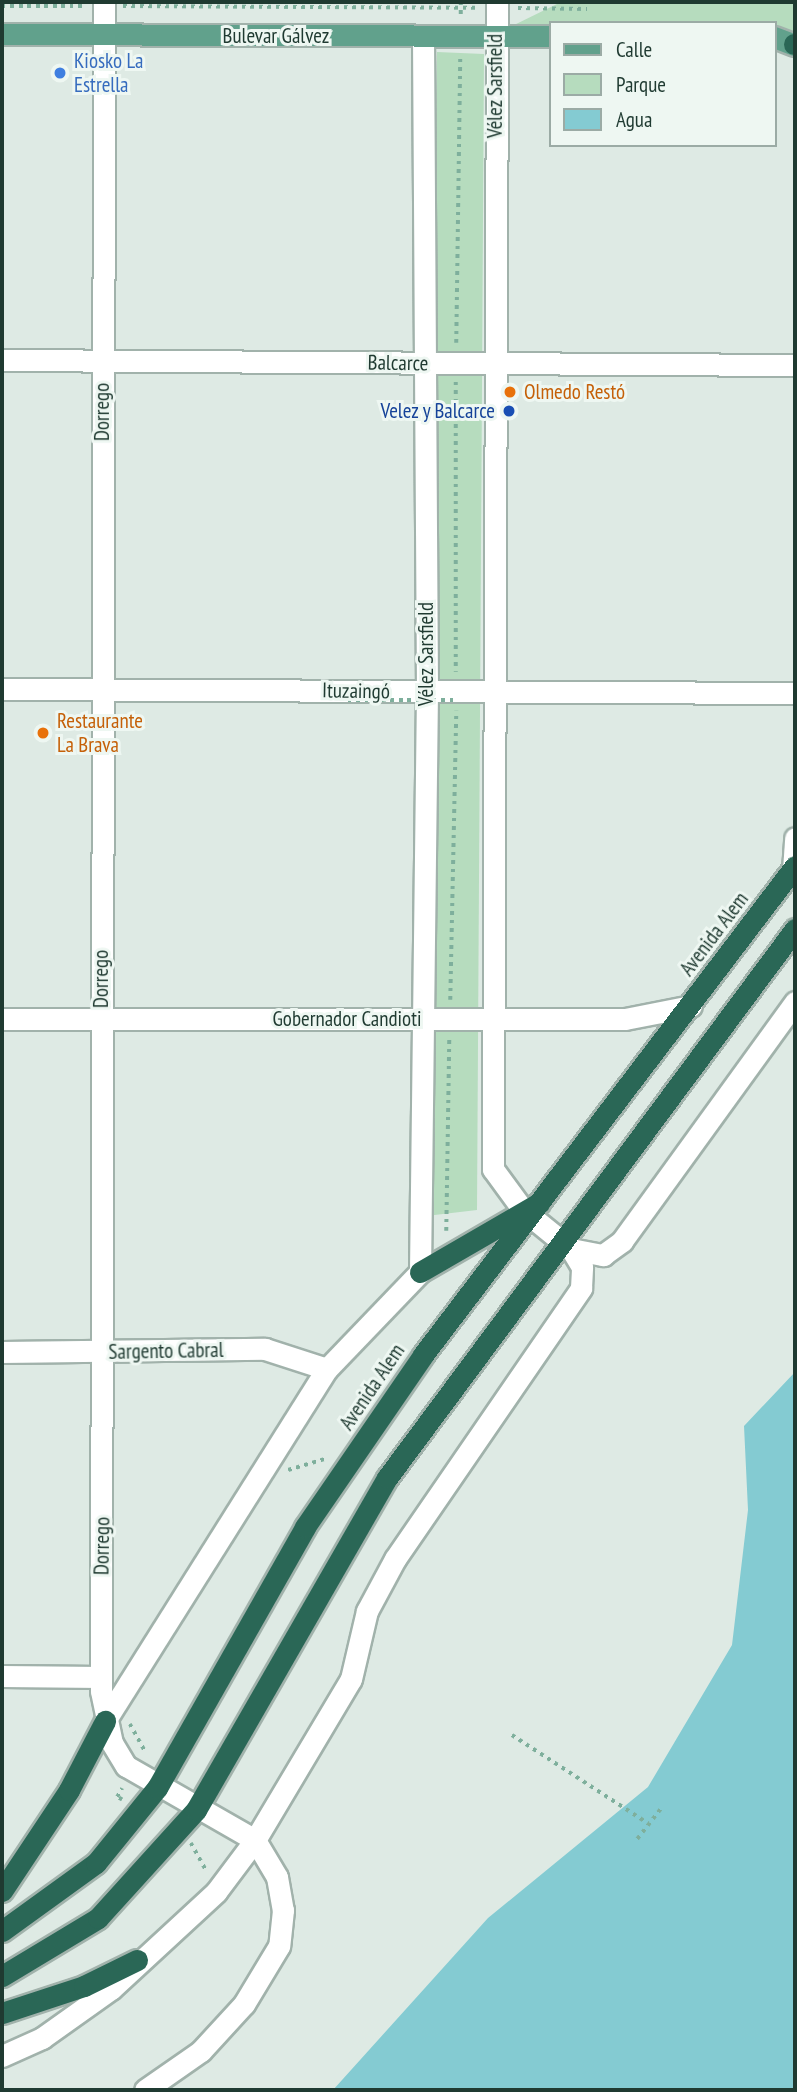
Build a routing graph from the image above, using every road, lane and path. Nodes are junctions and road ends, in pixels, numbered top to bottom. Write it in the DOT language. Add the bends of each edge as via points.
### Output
graph roads {
  1 [pos="104,4"];
  2 [pos="496,5"];
  3 [pos="2,6"];
  4 [pos="587,9"];
  5 [pos="2,34"];
  6 [pos="104,36"];
  7 [pos="423,36"];
  8 [pos="494,36"];
  9 [pos="548,36"];
  10 [pos="102,359"];
  11 [pos="2,360"];
  12 [pos="494,362"];
  13 [pos="426,364"];
  14 [pos="795,365"];
  15 [pos="100,687"];
  16 [pos="2,689"];
  17 [pos="427,691"];
  18 [pos="493,692"];
  19 [pos="795,693"];
  20 [pos="457,696"];
  21 [pos="348,700"];
  22 [pos="795,838"];
  23 [pos="794,868"];
  24 [pos="795,929"];
  25 [pos="795,1002"];
  26 [pos="691,1006"];
  27 [pos="2,1019"];
  28 [pos="101,1019"];
  29 [pos="421,1019"];
  30 [pos="450,1021"];
  31 [pos="492,1021"];
  32 [pos="527,1214"];
  33 [pos="567,1245"];
  34 [pos="445,1259"];
  35 [pos="420,1272"];
  36 [pos="2,1352"];
  37 [pos="105,1353"];
  38 [pos="327,1369"];
  39 [pos="2,1676"];
  40 [pos="101,1677"];
  41 [pos="104,1721"];
  42 [pos="512,1735"];
  43 [pos="158,1788"];
  44 [pos="661,1808"];
  45 [pos="196,1810"];
  46 [pos="649,1824"];
  47 [pos="637,1839"];
  48 [pos="256,1840"];
  49 [pos="2,1891"];
  50 [pos="2,1931"];
  51 [pos="137,1960"];
  52 [pos="2,1976"];
  53 [pos="2,2012"];
  54 [pos="2,2056"];
  55 [pos="145,2090"];
  1 -- 2 [label="path"];
  1 -- 3 [label="path"];
  1 -- 6 [label="street, Dorrego"];
  2 -- 4 [label="path"];
  2 -- 8 [label="street, Vélez Sarsfield"];
  5 -- 6 [label="main road, Bulevar Gálvez"];
  6 -- 7 [label="main road, Bulevar Gálvez"];
  6 -- 10 [label="street, Dorrego"];
  7 -- 8 [label="main road, Bulevar Gálvez"];
  7 -- 13 [label="street, Vélez Sarsfield"];
  8 -- 9 [label="main road, Bulevar Gálvez"];
  8 -- 12 [label="street, Vélez Sarsfield"];
  10 -- 11 [label="street, Balcarce"];
  10 -- 13 [label="street, Balcarce"];
  10 -- 15 [label="street, Dorrego"];
  12 -- 13 [label="street, Balcarce"];
  12 -- 14 [label="street, Balcarce"];
  12 -- 18 [label="street, Vélez Sarsfield"];
  13 -- 17 [label="street, Vélez Sarsfield"];
  15 -- 16 [label="street, Ituzaingó"];
  15 -- 17 [label="street, Ituzaingó"];
  15 -- 28 [label="street, Dorrego"];
  17 -- 20 [label="street, Ituzaingó"];
  17 -- 29 [label="street, Vélez Sarsfield"];
  18 -- 19 [label="street, Ituzaingó"];
  18 -- 20 [label="street, Ituzaingó"];
  18 -- 31 [label="street, Vélez Sarsfield"];
  20 -- 21 [label="path, bridge"];
  20 -- 30 [label="path"];
  22 -- 23 [label="street"];
  23 -- 26 [label="highway, Avenida Alem"];
  24 -- 33 [label="highway"];
  25 -- 33 [label="street" via="622,1241 603,1255"];
  26 -- 31 [label="street, Gobernador Candioti" via="625,1019"];
  26 -- 32 [label="highway, Avenida Alem" via="547,1199"];
  27 -- 28 [label="street, Gobernador Candioti"];
  28 -- 29 [label="street, Gobernador Candioti"];
  28 -- 37 [label="street, Dorrego"];
  29 -- 30 [label="street, Gobernador Candioti"];
  29 -- 35 [label="street, Vélez Sarsfield"];
  30 -- 31 [label="street, Gobernador Candioti"];
  30 -- 34 [label="path"];
  31 -- 32 [label="street, Vélez Sarsfield" via="494,1178"];
  32 -- 33 [label="street"];
  32 -- 34 [label="highway"];
  32 -- 43 [label="highway, Avenida Alem" via="423,1355 306,1527"];
  33 -- 45 [label="highway" via="387,1478"];
  33 -- 48 [label="street" via="582,1267 581,1287 395,1559 367,1611 351,1679"];
  34 -- 35 [label="highway"];
  35 -- 38 [label="street, Avenida Alem"];
  36 -- 37 [label="street, Sargento Cabral"];
  37 -- 38 [label="street, Sargento Cabral" via="265,1349"];
  37 -- 40 [label="street, Dorrego"];
  38 -- 41 [label="street, Avenida Alem"];
  39 -- 40 [label="street"];
  40 -- 41 [label="street, Dorrego"];
  41 -- 43 [label="street, Dorrego" via="126,1766"];
  41 -- 49 [label="highway" via="69,1790"];
  42 -- 46 [label="path"];
  43 -- 45 [label="street, Dorrego"];
  43 -- 50 [label="highway, Avenida Alem" via="96,1863"];
  44 -- 46 [label="path"];
  45 -- 48 [label="street, Dorrego"];
  45 -- 52 [label="highway" via="99,1918"];
  46 -- 47 [label="path"];
  48 -- 51 [label="street" via="216,1892"];
  48 -- 55 [label="street" via="277,1877 283,1910 273,1961 223,2029"];
  51 -- 53 [label="highway" via="83,1986"];
  51 -- 54 [label="street" via="77,2014"];
}
